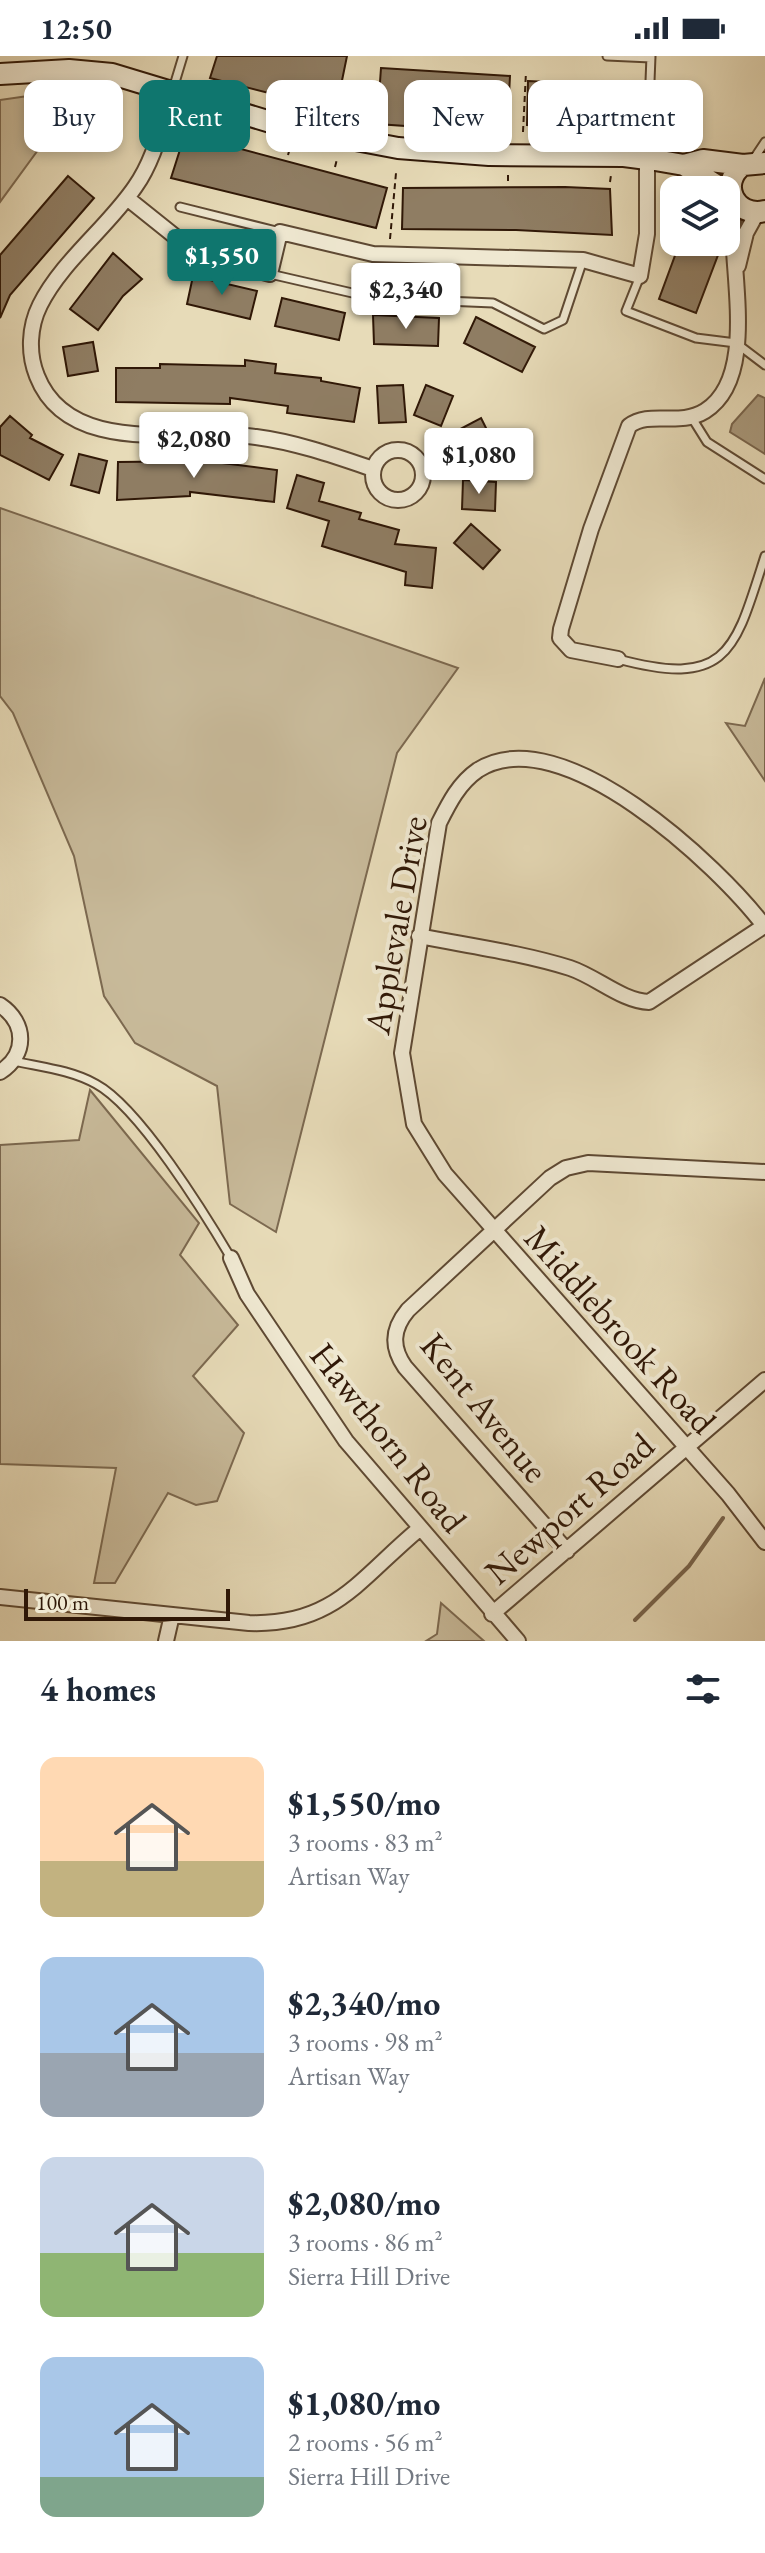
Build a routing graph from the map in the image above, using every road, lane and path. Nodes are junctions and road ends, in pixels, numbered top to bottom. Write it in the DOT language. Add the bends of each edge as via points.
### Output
graph roads {
  1 [pos="183,56"];
  2 [pos="607,56"];
  3 [pos="651,57"];
  4 [pos="526,72"];
  5 [pos="0,74"];
  6 [pos="176,80"];
  7 [pos="139,83"];
  8 [pos="250,115"];
  9 [pos="523,132"];
  10 [pos="765,142"];
  11 [pos="153,152"];
  12 [pos="289,152"];
  13 [pos="288,155"];
  14 [pos="337,159"];
  15 [pos="647,159"];
  16 [pos="753,163"];
  17 [pos="684,165"];
  18 [pos="335,167"];
  19 [pos="611,170"];
  20 [pos="396,173"];
  21 [pos="508,175"];
  22 [pos="701,176"];
  23 [pos="736,176"];
  24 [pos="508,182"];
  25 [pos="610,182"];
  26 [pos="127,198"];
  27 [pos="740,206"];
  28 [pos="180,207"];
  29 [pos="761,212"];
  30 [pos="280,232"];
  31 [pos="389,246"];
  32 [pos="733,256"];
  33 [pos="583,260"];
  34 [pos="270,274"];
  35 [pos="736,274"];
  36 [pos="640,276"];
  37 [pos="736,343"];
  38 [pos="765,365"];
  39 [pos="692,417"];
  40 [pos="373,469"];
  41 [pos="765,479"];
  42 [pos="765,556"];
  43 [pos="618,659"];
  44 [pos="765,926"];
  45 [pos="419,936"];
  46 [pos="0,1005"];
  47 [pos="14,1061"];
  48 [pos="0,1072"];
  49 [pos="765,1172"];
  50 [pos="493,1231"];
  51 [pos="231,1258"];
  52 [pos="765,1380"];
  53 [pos="685,1447"];
  54 [pos="419,1529"];
  55 [pos="765,1542"];
  56 [pos="567,1551"];
  57 [pos="0,1597"];
  58 [pos="492,1614"];
  59 [pos="172,1615"];
  60 [pos="166,1641"];
  61 [pos="518,1641"];
  1 -- 6 [label="lane"];
  2 -- 3 [label="lane"];
  3 -- 15 [label="lane"];
  4 -- 9 [label="path"];
  5 -- 7 [label="street" via="92,71"];
  8 -- 15 [label="street" via="384,146"];
  10 -- 16 [label="lane"];
  11 -- 26 [label="street"];
  12 -- 13 [label="path"];
  14 -- 18 [label="path"];
  15 -- 17 [label="street"];
  15 -- 36 [label="street" via="647,234"];
  16 -- 17 [label="street" via="703,160"];
  16 -- 23 [label="street"];
  17 -- 22 [label="street"];
  19 -- 25 [label="path"];
  20 -- 31 [label="path"];
  21 -- 24 [label="path"];
  26 -- 34 [label="street" via="197,254"];
  26 -- 40 [label="street" via="46,295 34,320 35,373 57,407 78,423 104,431 256,437"];
  27 -- 29 [label="street"];
  28 -- 30 [label="lane"];
  29 -- 35 [label="street" via="746,233"];
  30 -- 33 [label="street" via="388,256"];
  30 -- 34 [label="street"];
  32 -- 35 [label="street"];
  33 -- 34 [label="lane" via="563,320 544,329 493,303 356,296"];
  33 -- 36 [label="street"];
  35 -- 37 [label="street"];
  36 -- 37 [label="lane" via="626,311 696,338"];
  37 -- 38 [label="lane"];
  37 -- 39 [label="street" via="726,388 712,406"];
  39 -- 41 [label="lane" via="707,442"];
  39 -- 43 [label="street" via="644,418 629,426 591,529 560,638 571,650"];
  42 -- 43 [label="lane" via="740,632 723,655 698,667 670,671"];
  44 -- 45 [label="street" via="649,1002 544,960"];
  44 -- 45 [label="street, Applevale Drive" via="685,841 630,802 575,773 511,759 479,769 455,792 435,839"];
  45 -- 50 [label="street, Applevale Drive" via="402,1033 409,1109 430,1153"];
  46 -- 47 [label="street" via="21,1034"];
  47 -- 48 [label="street"];
  47 -- 51 [label="lane" via="78,1075 114,1096 176,1172"];
  49 -- 50 [label="street" via="577,1164 557,1172"];
  50 -- 53 [label="street, Middlebrook Road"];
  50 -- 56 [label="street, Kent Avenue" via="408,1310 397,1326 394,1346 405,1367"];
  51 -- 54 [label="street, Hawthorn Road" via="247,1294 320,1405"];
  52 -- 53 [label="street"];
  53 -- 55 [label="street, Middlebrook Road"];
  53 -- 56 [label="street, Newport Road"];
  54 -- 58 [label="street, Hawthorn Road"];
  54 -- 59 [label="street" via="337,1601 307,1618 258,1623"];
  56 -- 58 [label="street, Newport Road"];
  57 -- 59 [label="street"];
  58 -- 61 [label="street, Hawthorn Road"];
  59 -- 60 [label="street"];
}
